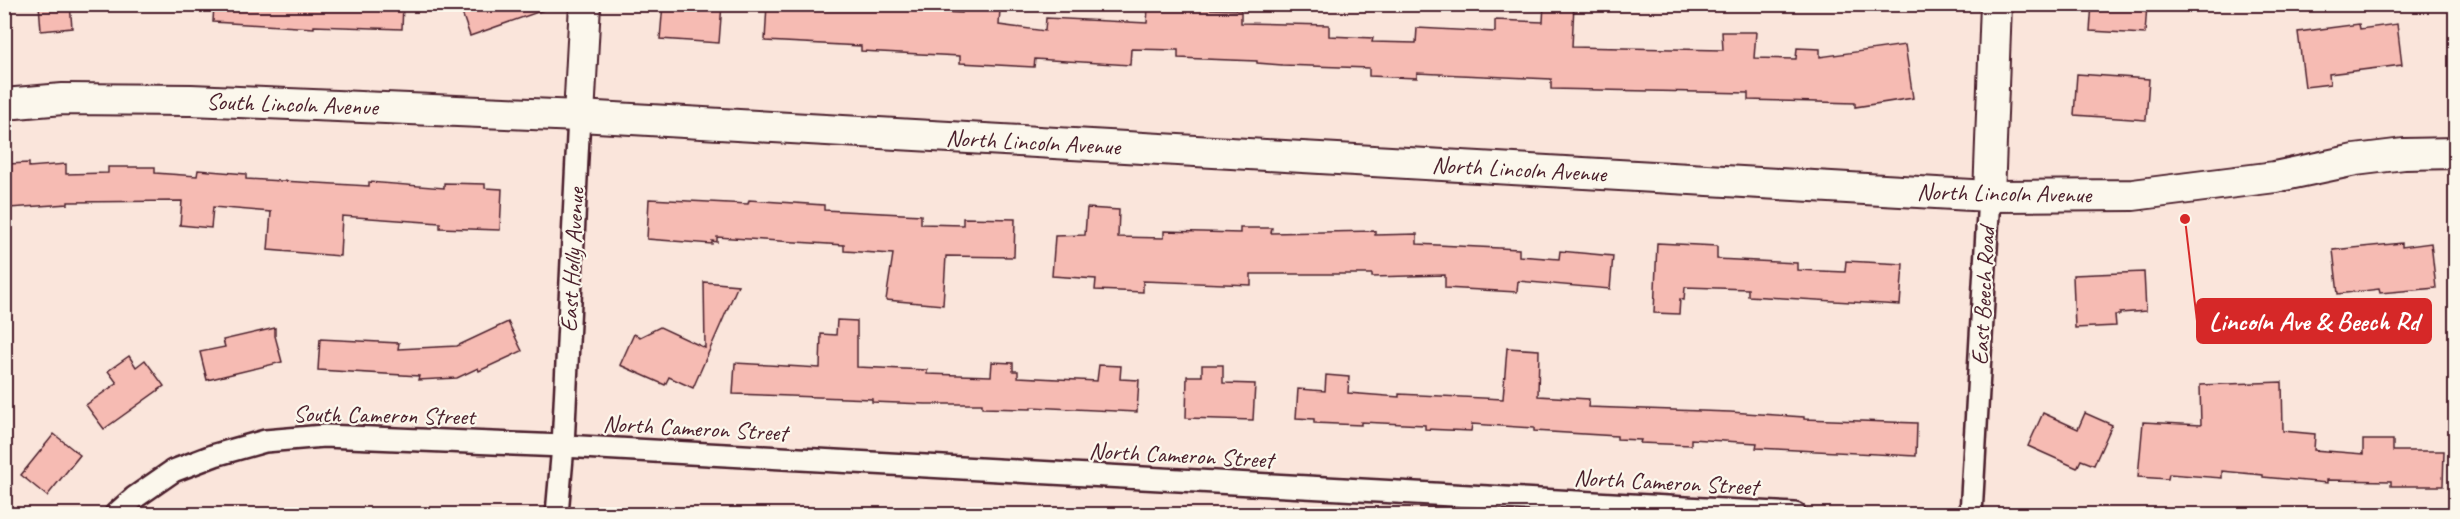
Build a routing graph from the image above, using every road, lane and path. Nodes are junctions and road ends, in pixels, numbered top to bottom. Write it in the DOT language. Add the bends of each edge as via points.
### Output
graph roads {
  1 [pos="585,4"];
  2 [pos="1996,4"];
  3 [pos="4,104"];
  4 [pos="579,116"];
  5 [pos="2456,153"];
  6 [pos="1989,196"];
  7 [pos="563,446"];
  8 [pos="116,514"];
  9 [pos="557,514"];
  10 [pos="1795,514"];
  11 [pos="1971,514"];
  1 -- 4 [label="street, East Holly Avenue"];
  2 -- 6 [label="street, East Beech Road"];
  3 -- 4 [label="street, South Lincoln Avenue" via="63,99 192,100"];
  4 -- 6 [label="street, North Lincoln Avenue"];
  4 -- 7 [label="street, East Holly Avenue"];
  5 -- 6 [label="street, North Lincoln Avenue" via="2365,159 2275,177 2133,195"];
  6 -- 11 [label="street, East Beech Road"];
  7 -- 8 [label="street, South Cameron Street" via="324,436 265,441 173,471"];
  7 -- 9 [label="street, East Holly Avenue"];
  7 -- 10 [label="street, North Cameron Street"];
}
